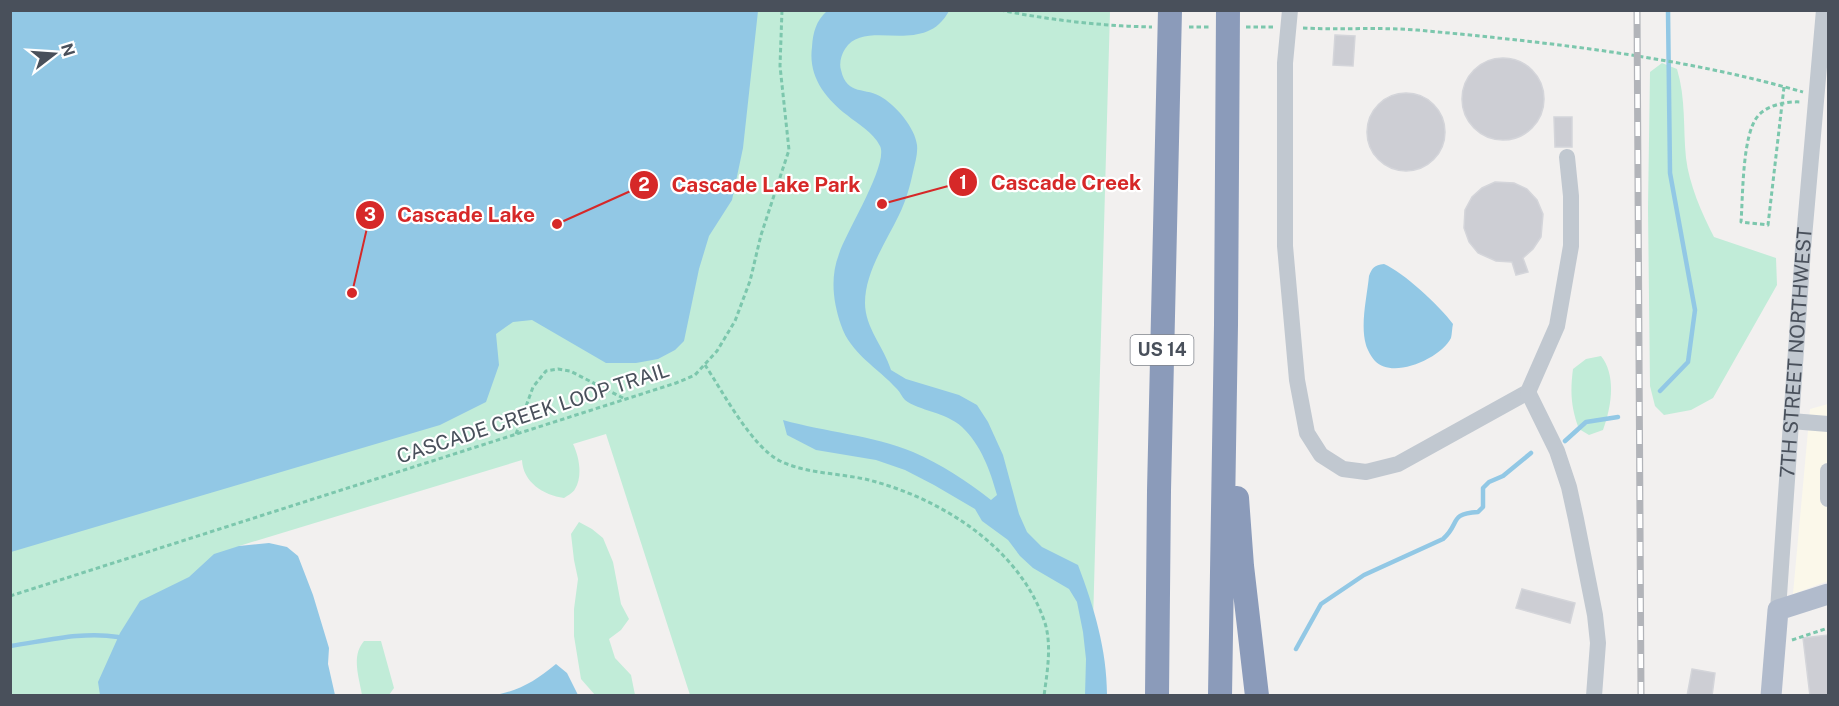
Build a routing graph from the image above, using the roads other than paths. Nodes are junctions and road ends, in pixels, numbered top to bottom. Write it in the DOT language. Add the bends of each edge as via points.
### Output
graph roads {
  1 [pos="1290,10"];
  2 [pos="1824,10"];
  3 [pos="1170,21"];
  4 [pos="1226,22"];
  5 [pos="1568,157"];
  6 [pos="1226,325"];
  7 [pos="1528,392"];
  8 [pos="1791,421"];
  9 [pos="1828,424"];
  10 [pos="1828,471"];
  11 [pos="1828,499"];
  12 [pos="1828,594"];
  13 [pos="1778,610"];
  14 [pos="1157,696"];
  15 [pos="1220,696"];
  16 [pos="1257,696"];
  17 [pos="1594,696"];
  18 [pos="1772,696"];
  1 -- 7 [label="street" via="1285,63 1286,246 1297,380 1307,433 1321,455 1343,469 1366,472 1398,464"];
  2 -- 8 [label="street, 7TH STREET NORTHWEST"];
  3 -- 14 [label="highway, US 14"];
  4 -- 6 [label="highway"];
  5 -- 7 [label="street" via="1571,246 1557,326"];
  6 -- 15 [label="highway"];
  6 -- 16 [label="highway" via="1242,566"];
  7 -- 17 [label="street" via="1557,451 1576,519 1598,643"];
  8 -- 9 [label="street"];
  8 -- 13 [label="street, 7TH STREET NORTHWEST"];
  10 -- 11 [label="street"];
  12 -- 13 [label="main road"];
  13 -- 18 [label="main road, 7TH STREET NORTHWEST"];
}
